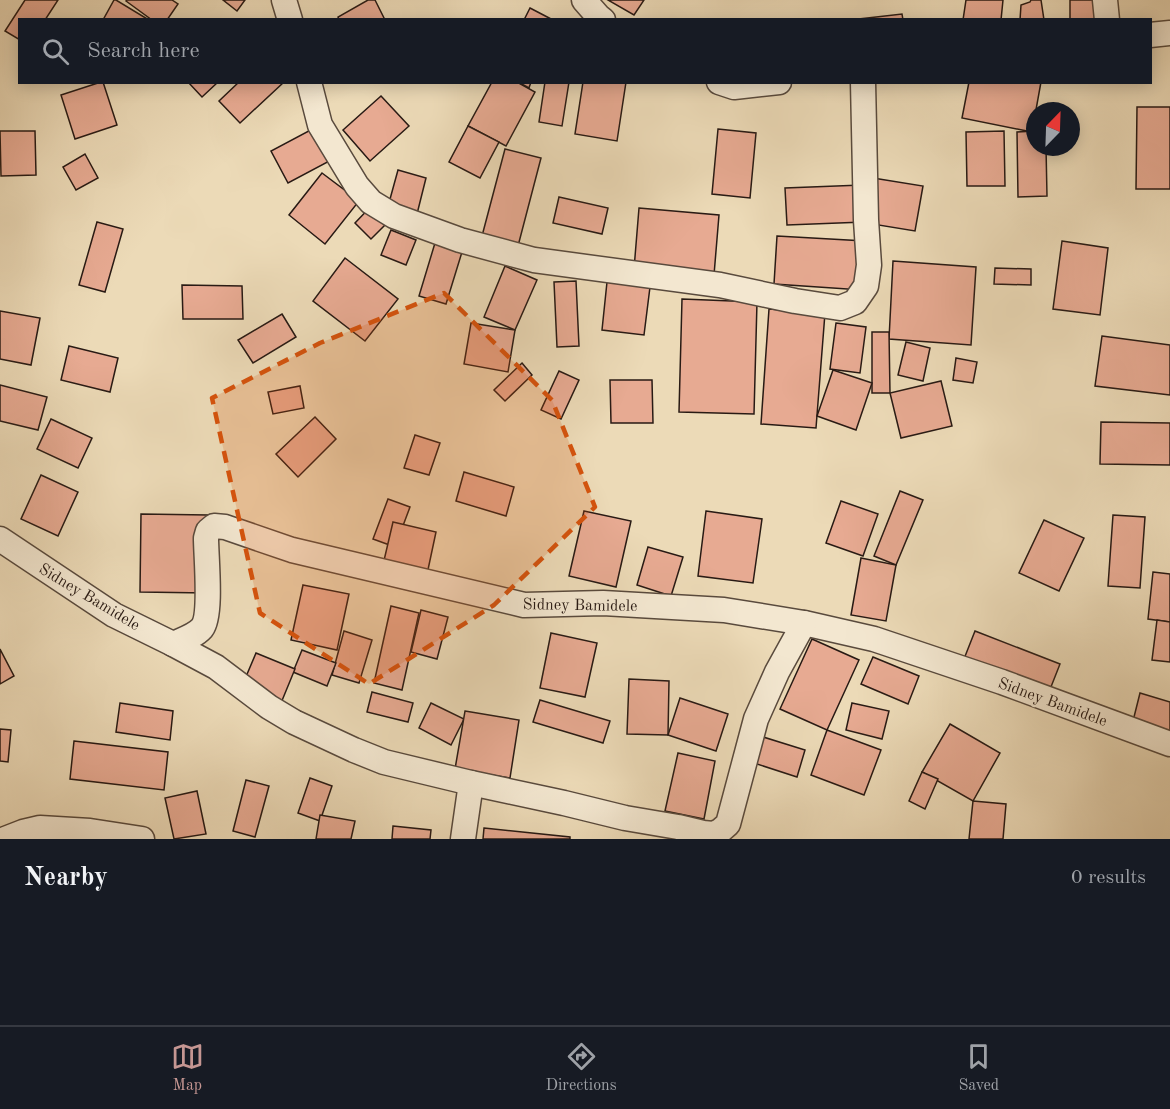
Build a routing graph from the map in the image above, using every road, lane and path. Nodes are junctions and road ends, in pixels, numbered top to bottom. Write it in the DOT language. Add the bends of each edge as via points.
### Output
graph roads {
  1 [pos="284,0"];
  2 [pos="584,0"];
  3 [pos="1105,0"];
  4 [pos="289,18"];
  5 [pos="600,18"];
  6 [pos="1107,18"];
  7 [pos="1170,33"];
  8 [pos="1152,35"];
  9 [pos="310,84"];
  10 [pos="725,84"];
  11 [pos="761,84"];
  12 [pos="863,84"];
  13 [pos="0,539"];
  14 [pos="804,623"];
  15 [pos="173,644"];
  16 [pos="1170,744"];
  17 [pos="471,783"];
  18 [pos="2,838"];
  19 [pos="142,839"];
  20 [pos="463,839"];
  1 -- 4 [label="street"];
  2 -- 5 [label="street"];
  3 -- 6 [label="street"];
  7 -- 8 [label="street"];
  9 -- 12 [label="street" via="320,125 357,186 371,202 394,216 460,240 534,260 720,285 840,308 855,302 867,286"];
  10 -- 11 [label="street"];
  13 -- 15 [label="street, Sidney Bamidele" via="114,615"];
  14 -- 15 [label="street, Sidney Bamidele" via="724,610 603,603 524,605 292,550 214,525 206,538 206,620 194,634"];
  14 -- 16 [label="street, Sidney Bamidele" via="874,639"];
  14 -- 17 [label="street" via="756,719 728,824 720,831 703,833 625,818"];
  15 -- 17 [label="street" via="216,667 294,722 354,750 384,762"];
  17 -- 20 [label="street"];
  18 -- 19 [label="street" via="40,828"];
}
